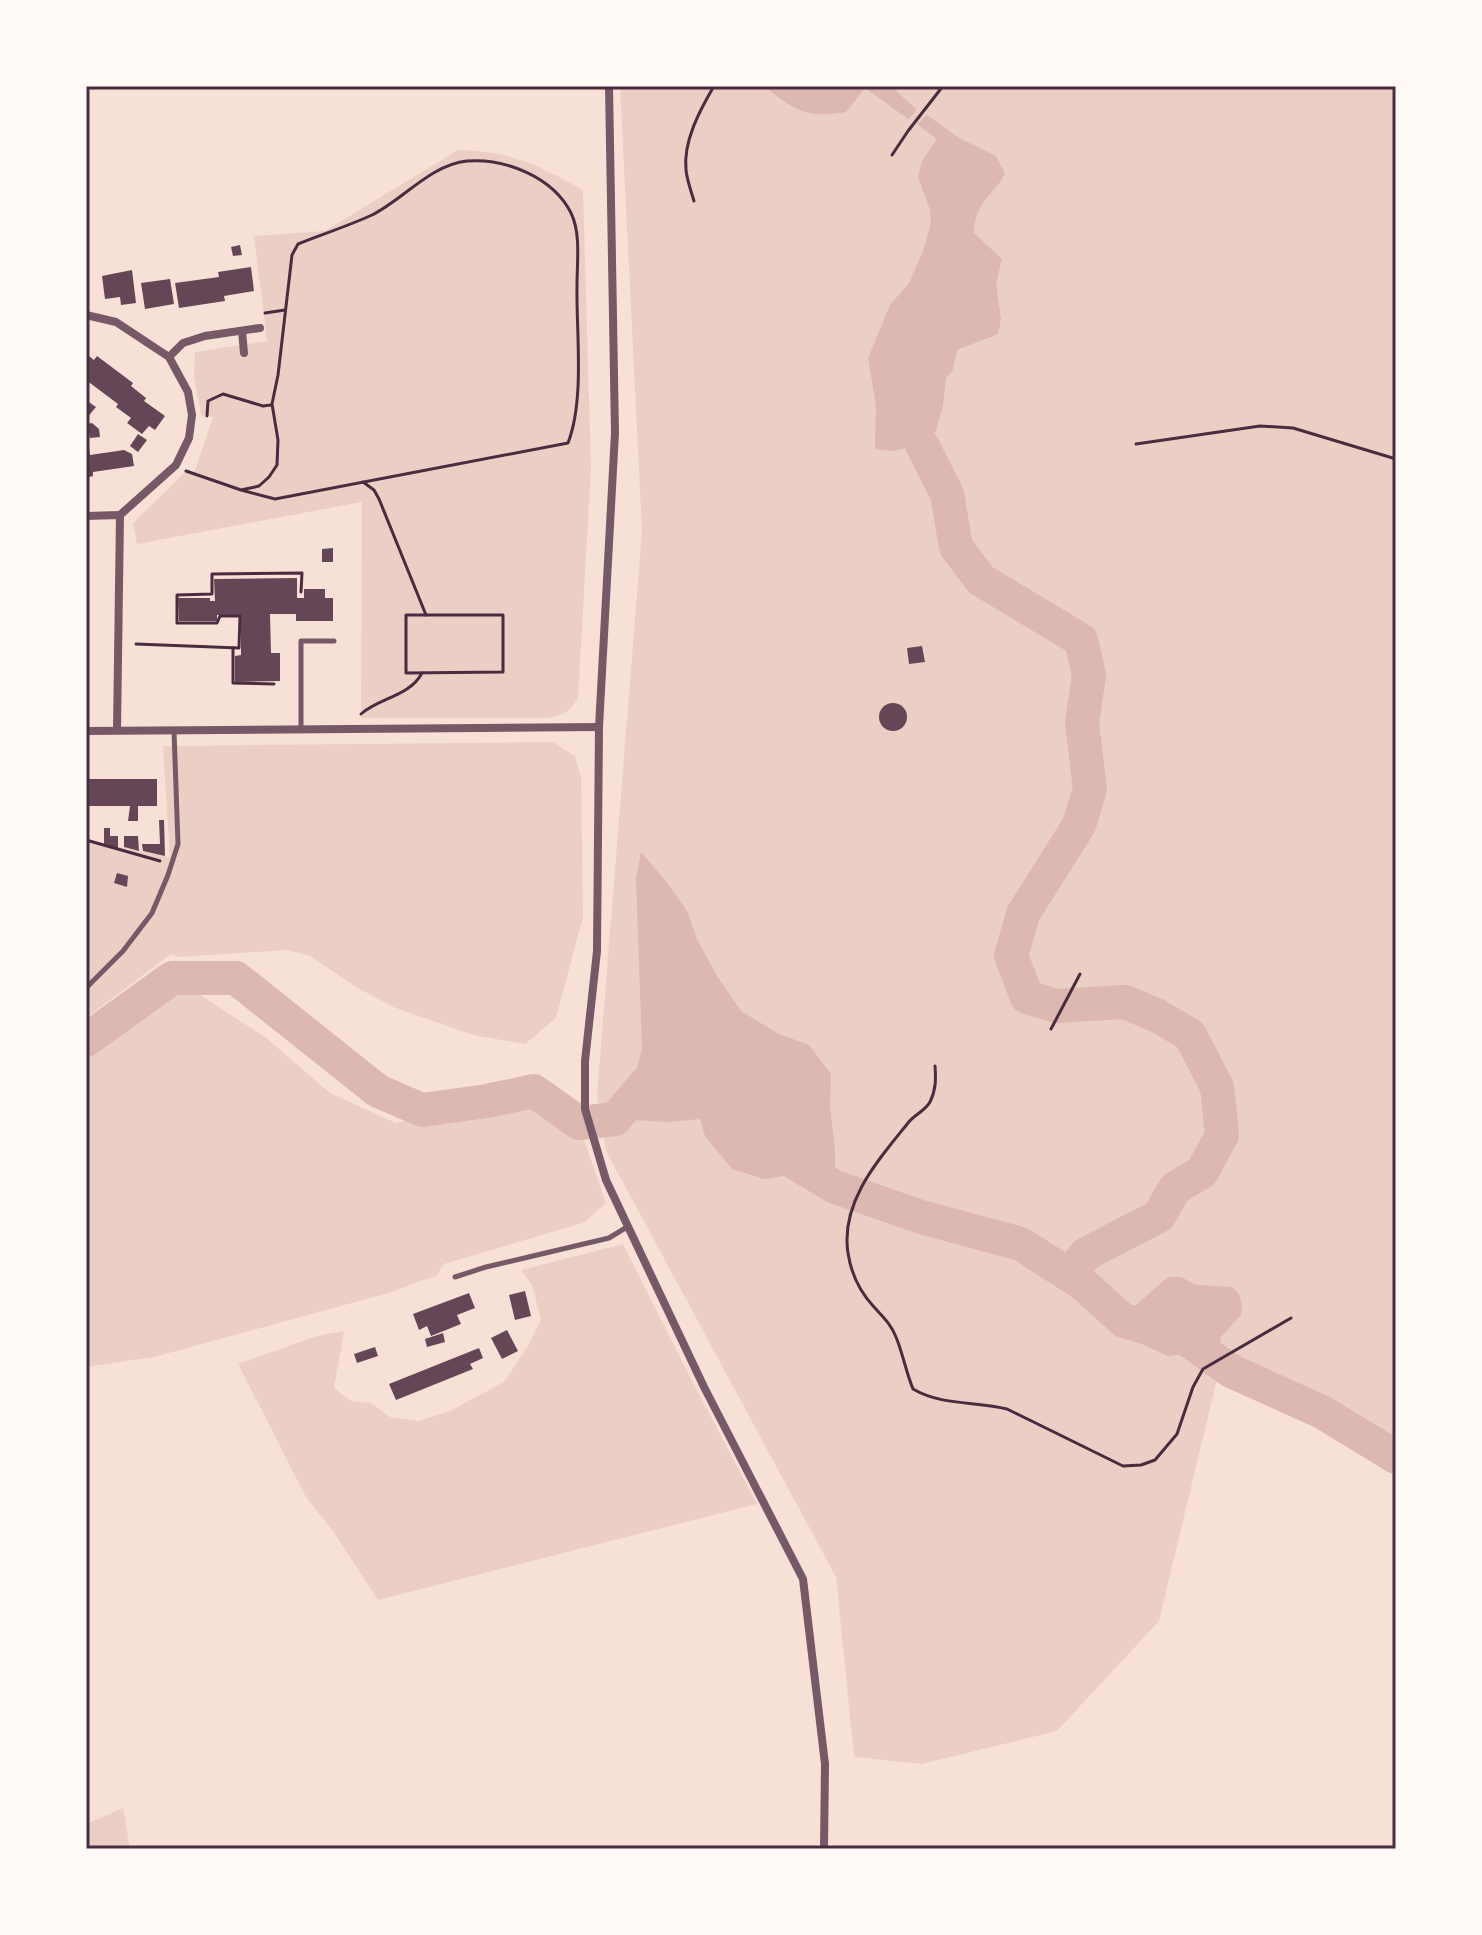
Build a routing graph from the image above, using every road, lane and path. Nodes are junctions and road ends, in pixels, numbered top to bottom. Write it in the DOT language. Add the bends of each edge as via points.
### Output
graph roads {
  1 [pos="609,86"];
  2 [pos="714,86"];
  3 [pos="943,86"];
  4 [pos="892,155"];
  5 [pos="694,201"];
  6 [pos="286,310"];
  7 [pos="265,313"];
  8 [pos="86,315"];
  9 [pos="260,328"];
  10 [pos="242,331"];
  11 [pos="244,353"];
  12 [pos="169,357"];
  13 [pos="272,404"];
  14 [pos="207,416"];
  15 [pos="1136,444"];
  16 [pos="1396,459"];
  17 [pos="176,465"];
  18 [pos="363,482"];
  19 [pos="241,490"];
  20 [pos="120,515"];
  21 [pos="86,516"];
  22 [pos="301,592"];
  23 [pos="426,615"];
  24 [pos="334,641"];
  25 [pos="136,644"];
  26 [pos="233,648"];
  27 [pos="422,673"];
  28 [pos="274,684"];
  29 [pos="361,714"];
  30 [pos="599,727"];
  31 [pos="301,729"];
  32 [pos="117,730"];
  33 [pos="174,730"];
  34 [pos="86,731"];
  35 [pos="86,840"];
  36 [pos="172,865"];
  37 [pos="1080,974"];
  38 [pos="86,988"];
  39 [pos="1051,1029"];
  40 [pos="935,1066"];
  41 [pos="628,1227"];
  42 [pos="455,1277"];
  43 [pos="1291,1318"];
  44 [pos="824,1849"];
  1 -- 30 [label="street" via="615,433"];
  2 -- 5 [label="path" via="687,148"];
  3 -- 4 [label="path"];
  6 -- 7 [label="path"];
  6 -- 13 [label="path"];
  6 -- 18 [label="path" via="298,244 375,213 435,172 465,161 499,162 530,174 557,193 572,215 578,257 579,364 568,443"];
  8 -- 12 [label="street" via="116,322"];
  9 -- 10 [label="street"];
  10 -- 11 [label="street"];
  10 -- 12 [label="street" via="183,343"];
  12 -- 17 [label="street" via="188,392 192,415 189,438"];
  13 -- 14 [label="path" via="223,394 208,401"];
  13 -- 19 [label="path" via="277,465 259,486"];
  15 -- 16 [label="path" via="1260,426 1293,428"];
  17 -- 19 [label="path"];
  17 -- 20 [label="street"];
  18 -- 19 [label="path" via="275,499"];
  18 -- 23 [label="path" via="379,499"];
  20 -- 21 [label="street"];
  20 -- 32 [label="street"];
  22 -- 26 [label="path" via="302,573 212,574 212,594 177,595 177,623 217,623 220,616 240,616 239,648"];
  23 -- 27 [label="path" via="406,615 406,673"];
  23 -- 27 [label="path" via="503,615 503,672"];
  24 -- 31 [label="lane" via="301,641"];
  25 -- 26 [label="path"];
  26 -- 28 [label="path" via="233,683"];
  27 -- 29 [label="path" via="401,693"];
  30 -- 31 [label="street"];
  30 -- 41 [label="street" via="597,951 585,1109 600,1163"];
  31 -- 33 [label="street"];
  32 -- 33 [label="street"];
  32 -- 34 [label="street"];
  33 -- 36 [label="lane" via="178,844"];
  35 -- 36 [label="path"];
  36 -- 38 [label="lane" via="152,913"];
  37 -- 39 [label="path"];
  40 -- 43 [label="path" via="928,1106 911,1119 864,1181 848,1229 855,1280 896,1337 913,1389 929,1398 1007,1409 1123,1466 1141,1465 1155,1460 1177,1434 1203,1369"];
  41 -- 42 [label="lane" via="609,1238"];
  41 -- 44 [label="street" via="803,1579 825,1764"];
}
